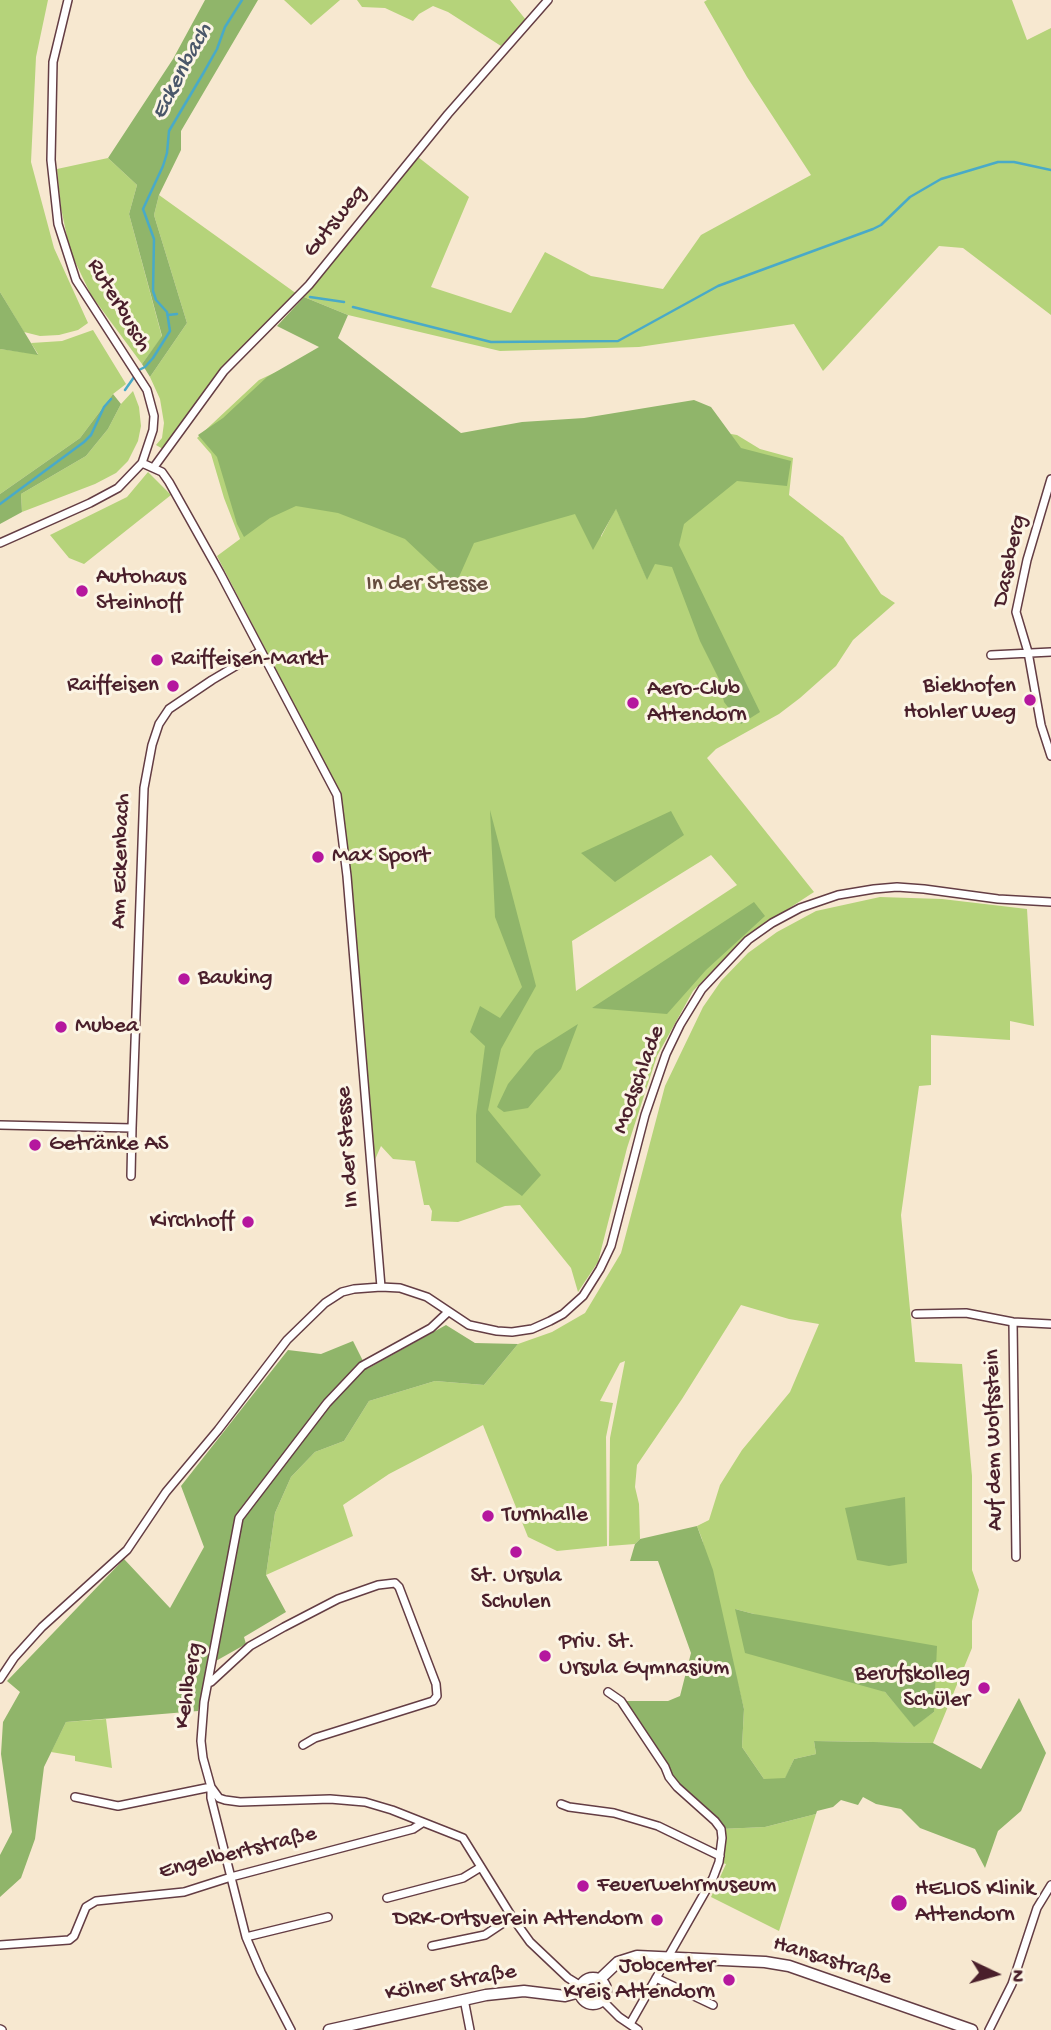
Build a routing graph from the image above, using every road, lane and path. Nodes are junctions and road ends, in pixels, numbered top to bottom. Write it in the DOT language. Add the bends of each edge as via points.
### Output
graph roads {
  1 [pos="68,0"];
  2 [pos="548,0"];
  3 [pos="142,463"];
  4 [pos="155,467"];
  5 [pos="1051,479"];
  6 [pos="0,543"];
  7 [pos="261,651"];
  8 [pos="1028,652"];
  9 [pos="1051,652"];
  10 [pos="991,655"];
  11 [pos="1051,756"];
  12 [pos="1051,902"];
  13 [pos="0,1125"];
  14 [pos="132,1128"];
  15 [pos="131,1176"];
  16 [pos="381,1287"];
  17 [pos="448,1312"];
  18 [pos="916,1314"];
  19 [pos="1013,1322"];
  20 [pos="1051,1324"];
  21 [pos="1016,1557"];
  22 [pos="0,1679"];
  23 [pos="208,1686"];
  24 [pos="607,1692"];
  25 [pos="303,1745"];
  26 [pos="211,1787"];
  27 [pos="75,1797"];
  28 [pos="561,1804"];
  29 [pos="422,1824"];
  30 [pos="720,1856"];
  31 [pos="481,1867"];
  32 [pos="231,1877"];
  33 [pos="1051,1885"];
  34 [pos="387,1898"];
  35 [pos="328,1917"];
  36 [pos="512,1917"];
  37 [pos="246,1937"];
  38 [pos="0,1945"];
  39 [pos="432,1946"];
  40 [pos="669,1956"];
  41 [pos="656,1978"];
  42 [pos="599,1980"];
  43 [pos="580,1989"];
  44 [pos="464,1999"];
  45 [pos="602,2000"];
  46 [pos="713,2005"];
  47 [pos="630,2024"];
  48 [pos="291,2030"];
  49 [pos="330,2030"];
  50 [pos="470,2030"];
  51 [pos="638,2030"];
  52 [pos="972,2030"];
  53 [pos="989,2030"];
  1 -- 3 [label="street, Ruterbusch" via="53,62 51,160 58,224 76,280 151,398 154,416"];
  2 -- 4 [label="street, Gutsweg" via="309,285 224,371"];
  3 -- 4 [label="street"];
  3 -- 6 [label="street" via="104,496"];
  4 -- 7 [label="street, In der Stesse" via="184,506"];
  5 -- 8 [label="street, Daseberg" via="1016,612"];
  7 -- 14 [label="street, Am Eckenbach" via="169,709 152,745 144,788"];
  7 -- 16 [label="street, In der Stesse" via="339,802"];
  8 -- 9 [label="street"];
  8 -- 10 [label="street"];
  8 -- 11 [label="street, Daseberg"];
  12 -- 17 [label="street, Modschlade" via="897,887 838,895 772,923 709,979 680,1025 645,1115 611,1246 583,1296 556,1317 522,1331 469,1325"];
  13 -- 14 [label="street"];
  14 -- 15 [label="street, Am Eckenbach"];
  16 -- 17 [label="street, Modschlade" via="413,1291"];
  16 -- 22 [label="street" via="342,1292 316,1310 166,1492 127,1550 42,1627"];
  17 -- 23 [label="street, Kehlberg" via="430,1328 362,1366 327,1403 239,1518"];
  18 -- 19 [label="street" via="966,1313"];
  19 -- 20 [label="street"];
  19 -- 21 [label="street, Auf dem Wolfsstein"];
  23 -- 25 [label="street" via="250,1646 284,1627 338,1599 395,1583 437,1696"];
  23 -- 26 [label="street, Kehlberg" via="201,1741"];
  24 -- 30 [label="street" via="621,1700 677,1787 721,1829"];
  26 -- 27 [label="street" via="118,1806"];
  26 -- 29 [label="street" via="219,1798 231,1802 365,1802"];
  26 -- 32 [label="street, Kehlberg"];
  28 -- 30 [label="street" via="659,1826"];
  29 -- 31 [label="street" via="463,1838"];
  29 -- 32 [label="street, Engelbertstraße"];
  30 -- 40 [label="street" via="713,1878"];
  31 -- 34 [label="street" via="463,1878"];
  31 -- 36 [label="street"];
  32 -- 37 [label="street, Kehlberg"];
  32 -- 38 [label="street, Engelbertstraße" via="184,1892 96,1900 86,1907 69,1940"];
  33 -- 53 [label="street" via="1037,1908 1012,1984"];
  35 -- 37 [label="street"];
  36 -- 39 [label="street" via="485,1935"];
  36 -- 43 [label="street" via="540,1953"];
  37 -- 48 [label="street, Kehlberg"];
  40 -- 41 [label="street"];
  40 -- 42 [label="main road, Hansastraße" via="627,1958"];
  40 -- 52 [label="main road, Hansastraße" via="789,1966"];
  41 -- 46 [label="street"];
  41 -- 47 [label="street"];
  42 -- 43 [label="main road" via="591,1978"];
  42 -- 45 [label="main road" via="606,1989"];
  43 -- 44 [label="main road, Kölner Straße" via="565,1996 524,1991"];
  43 -- 45 [label="main road" via="587,2002"];
  44 -- 49 [label="main road, Kölner Straße"];
  44 -- 50 [label="street"];
  45 -- 47 [label="street"];
  47 -- 51 [label="street"];
}
